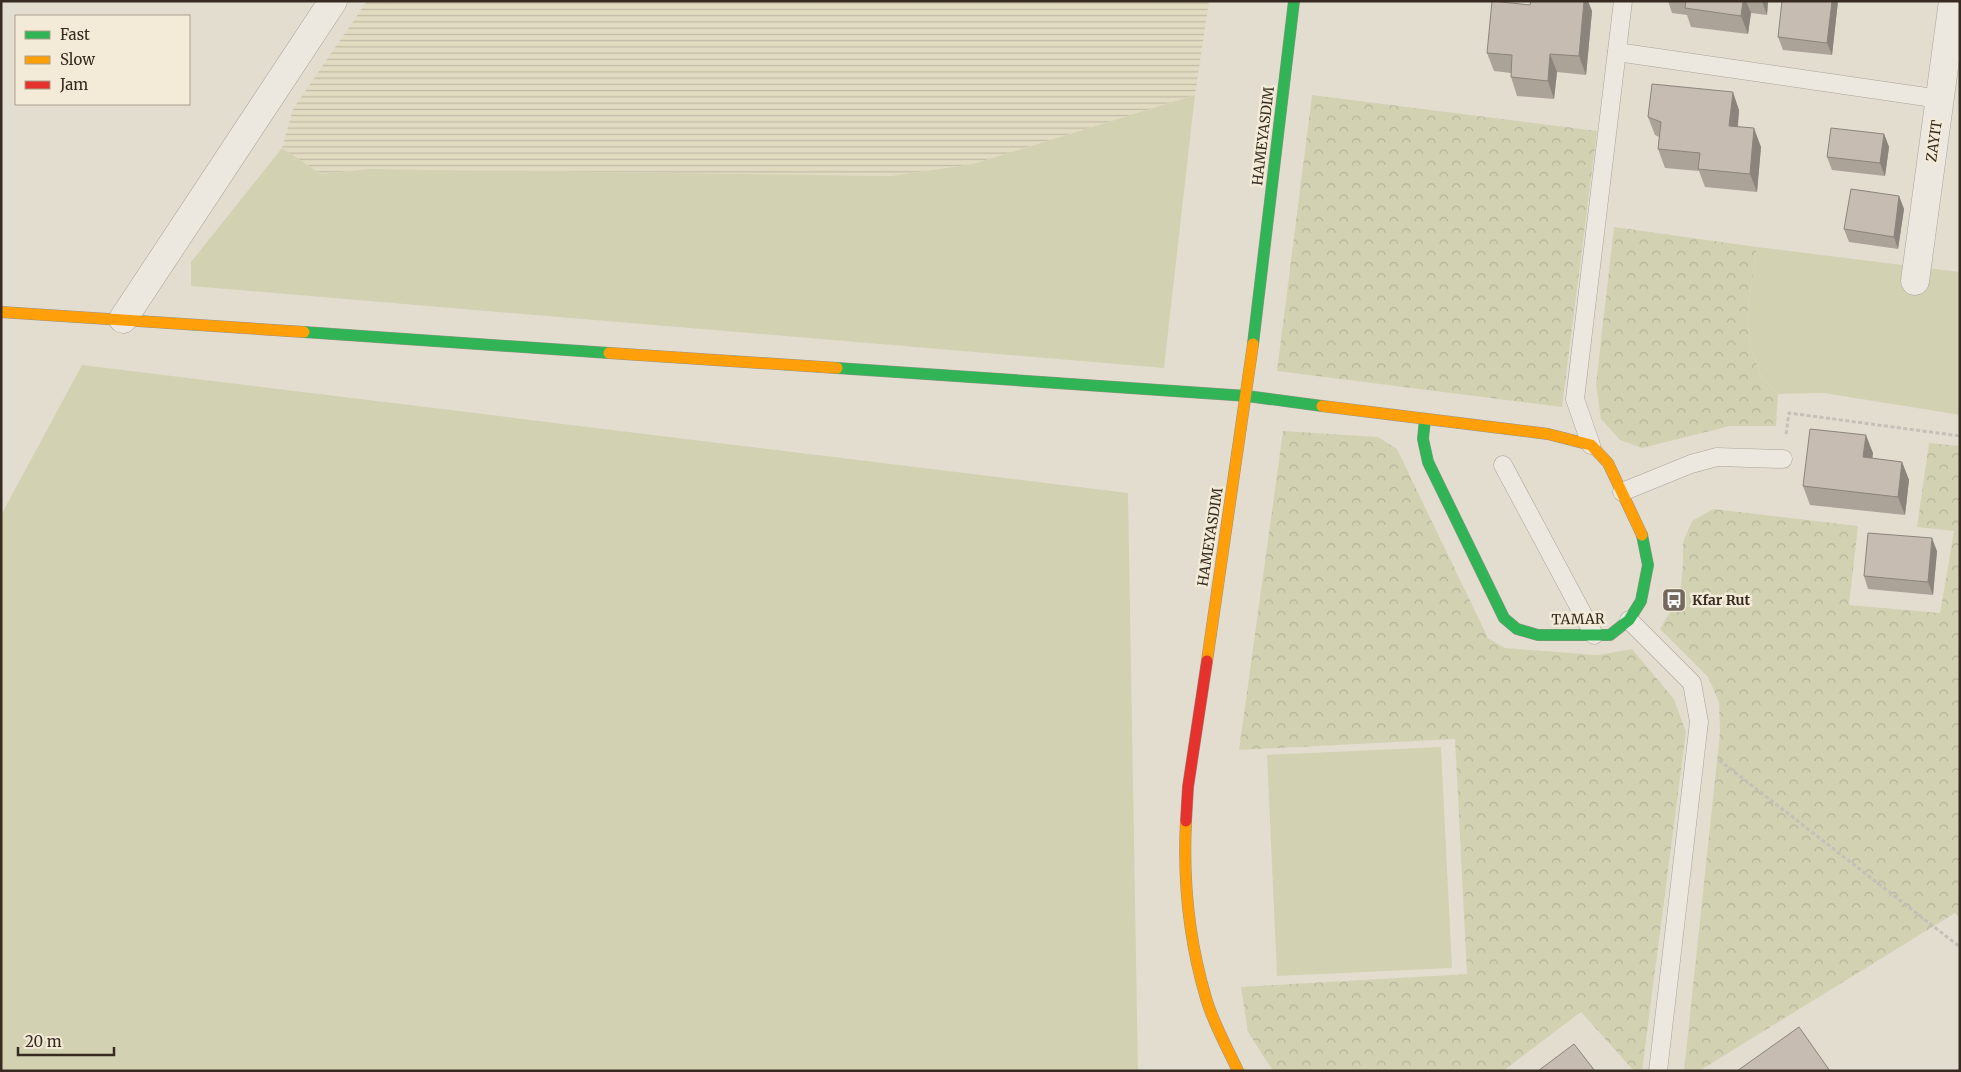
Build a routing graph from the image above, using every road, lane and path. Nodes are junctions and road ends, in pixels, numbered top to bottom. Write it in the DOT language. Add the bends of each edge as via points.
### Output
graph roads {
  1 [pos="333,1"];
  2 [pos="1294,1"];
  3 [pos="1623,1"];
  4 [pos="1953,1"];
  5 [pos="1617,52"];
  6 [pos="1940,99"];
  7 [pos="1914,281"];
  8 [pos="1,312"];
  9 [pos="123,320"];
  10 [pos="1247,396"];
  11 [pos="1425,419"];
  12 [pos="1960,436"];
  13 [pos="1591,445"];
  14 [pos="1783,459"];
  15 [pos="1503,465"];
  16 [pos="1622,492"];
  17 [pos="1629,620"];
  18 [pos="1594,635"];
  19 [pos="1696,743"];
  20 [pos="1960,947"];
  21 [pos="1238,1071"];
  22 [pos="1658,1071"];
  1 -- 9 [label="street"];
  2 -- 10 [label="street, HAMEYASDIM"];
  3 -- 5 [label="lane"];
  4 -- 6 [label="street, ZAYIT"];
  5 -- 6 [label="lane"];
  5 -- 13 [label="lane" via="1575,399"];
  6 -- 7 [label="street, ZAYIT"];
  8 -- 9 [label="street"];
  9 -- 10 [label="street"];
  10 -- 11 [label="street"];
  10 -- 21 [label="street, HAMEYASDIM" via="1188,787 1184,857 1191,934 1206,999"];
  11 -- 13 [label="street" via="1548,434"];
  11 -- 18 [label="street, TAMAR" via="1423,439 1428,462 1504,618 1517,629 1538,635"];
  12 -- 14 [label="path" via="1789,413"];
  13 -- 16 [label="street, TAMAR" via="1608,463"];
  14 -- 16 [label="lane" via="1717,457 1690,464"];
  15 -- 18 [label="lane"];
  16 -- 17 [label="street, TAMAR" via="1644,539 1648,564 1641,601"];
  17 -- 18 [label="street, TAMAR" via="1610,635"];
  17 -- 19 [label="lane" via="1692,683 1699,722"];
  19 -- 20 [label="path"];
  19 -- 22 [label="lane"];
}
